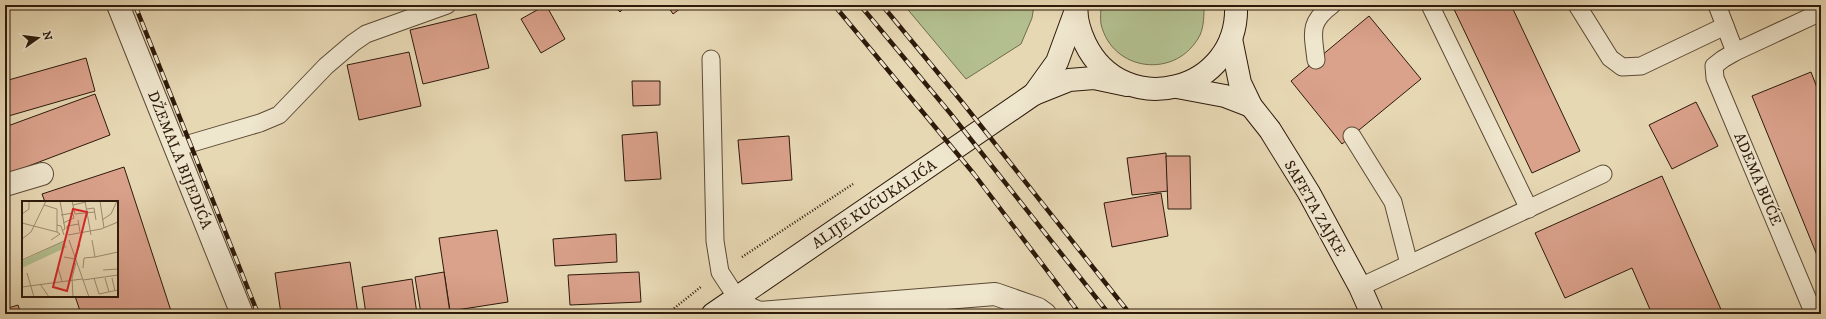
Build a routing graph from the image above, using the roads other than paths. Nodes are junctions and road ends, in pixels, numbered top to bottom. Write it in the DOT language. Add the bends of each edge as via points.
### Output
graph roads {
  1 [pos="118,5"];
  2 [pos="447,5"];
  3 [pos="1236,5"];
  4 [pos="1332,5"];
  5 [pos="1430,5"];
  6 [pos="1577,5"];
  7 [pos="1717,5"];
  8 [pos="1077,7"];
  9 [pos="1821,12"];
  10 [pos="1725,26"];
  11 [pos="1232,39"];
  12 [pos="1735,52"];
  13 [pos="711,59"];
  14 [pos="1316,60"];
  15 [pos="1127,85"];
  16 [pos="1177,87"];
  17 [pos="1034,94"];
  18 [pos="1251,106"];
  19 [pos="1352,136"];
  20 [pos="175,148"];
  21 [pos="42,174"];
  22 [pos="1603,174"];
  23 [pos="5,184"];
  24 [pos="1529,208"];
  25 [pos="1409,264"];
  26 [pos="1360,287"];
  27 [pos="737,298"];
  28 [pos="242,314"];
  29 [pos="713,314"];
  30 [pos="1045,314"];
  31 [pos="1372,314"];
  32 [pos="1814,314"];
  1 -- 20 [label="main road, DŽEMALA BIJEDIĆA"];
  2 -- 20 [label="lane" via="366,34 326,66 279,115"];
  3 -- 11 [label="main road"];
  4 -- 14 [label="lane" via="1322,13 1312,30"];
  5 -- 24 [label="lane"];
  6 -- 10 [label="lane" via="1610,58 1622,67 1641,66"];
  7 -- 10 [label="lane"];
  8 -- 15 [label="main road" via="1080,33 1090,55 1106,73"];
  8 -- 17 [label="main road, ALIJE KUČUKALIĆA" via="1057,62"];
  9 -- 12 [label="lane, ADEMA BUĆE"];
  10 -- 12 [label="lane"];
  11 -- 16 [label="main road" via="1218,60 1200,77"];
  11 -- 18 [label="main road, SAFETA ZAJKE" via="1240,83"];
  12 -- 32 [label="lane, ADEMA BUĆE" via="1714,66 1715,78"];
  13 -- 27 [label="lane" via="715,241 720,272"];
  15 -- 16 [label="main road, ALIJE KUČUKALIĆA" via="1152,90"];
  15 -- 17 [label="main road, ALIJE KUČUKALIĆA" via="1094,78 1069,80"];
  16 -- 18 [label="main road" via="1225,96"];
  17 -- 27 [label="main road, ALIJE KUČUKALIĆA"];
  18 -- 26 [label="main road, SAFETA ZAJKE" via="1270,130 1309,194"];
  19 -- 25 [label="lane" via="1393,202"];
  20 -- 28 [label="main road, DŽEMALA BIJEDIĆA"];
  21 -- 23 [label="main road"];
  22 -- 24 [label="lane"];
  24 -- 25 [label="lane"];
  25 -- 26 [label="lane"];
  26 -- 31 [label="main road, SAFETA ZAJKE"];
  27 -- 29 [label="main road, ALIJE KUČUKALIĆA"];
  27 -- 30 [label="main road" via="748,308 759,313 995,294 1038,309"];
}
